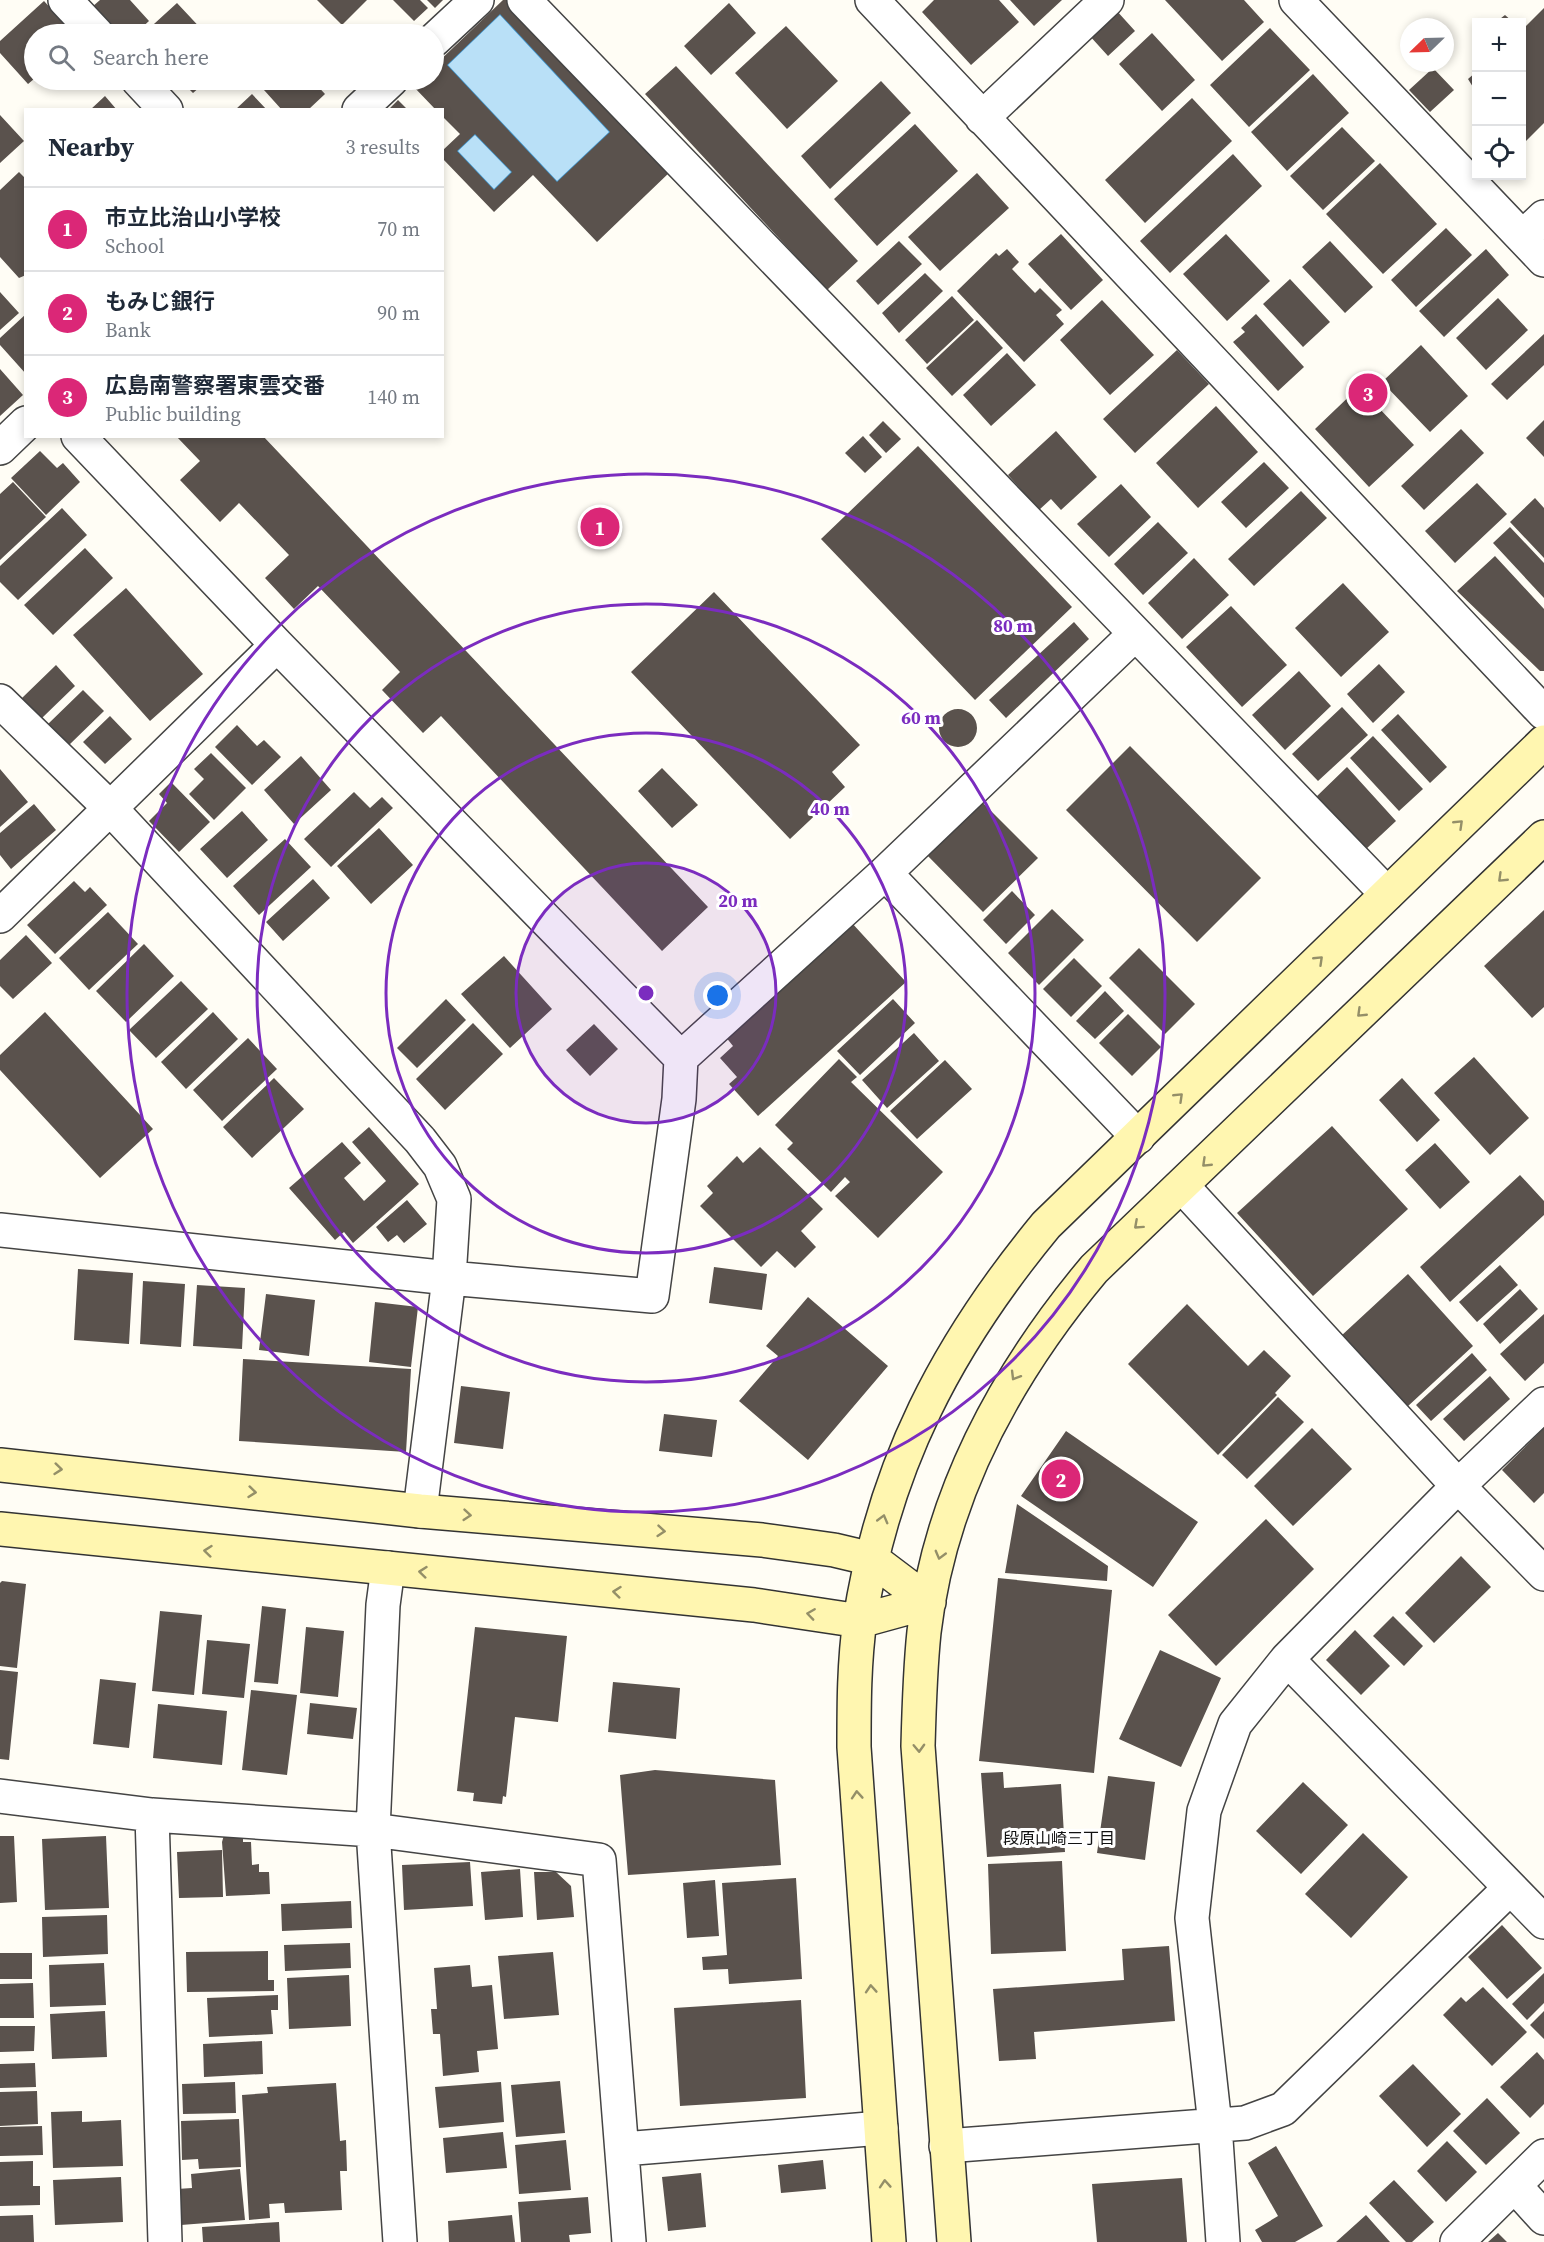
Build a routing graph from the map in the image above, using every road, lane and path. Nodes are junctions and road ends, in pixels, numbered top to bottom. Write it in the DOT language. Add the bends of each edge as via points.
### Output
graph roads {
  1 [pos="64,0"];
  2 [pos="477,0"];
  3 [pos="524,0"];
  4 [pos="872,0"];
  5 [pos="1107,0"];
  6 [pos="1296,0"];
  7 [pos="87,24"];
  8 [pos="444,31"];
  9 [pos="147,90"];
  10 [pos="380,90"];
  11 [pos="164,108"];
  12 [pos="361,108"];
  13 [pos="982,118"];
  14 [pos="1537,238"];
  15 [pos="24,425"];
  16 [pos="80,438"];
  17 [pos="0,448"];
  18 [pos="1135,634"];
  19 [pos="277,645"];
  20 [pos="0,701"];
  21 [pos="1544,713"];
  22 [pos="1544,742"];
  23 [pos="110,808"];
  24 [pos="1544,837"];
  25 [pos="885,873"];
  26 [pos="1387,894"];
  27 [pos="0,916"];
  28 [pos="681,1058"];
  29 [pos="1137,1137"];
  30 [pos="1182,1186"];
  31 [pos="0,1230"];
  32 [pos="449,1278"];
  33 [pos="1544,1404"];
  34 [pos="0,1465"];
  35 [pos="1458,1486"];
  36 [pos="420,1511"];
  37 [pos="0,1529"];
  38 [pos="872,1559"];
  39 [pos="388,1568"];
  40 [pos="1544,1574"];
  41 [pos="930,1602"];
  42 [pos="860,1621"];
  43 [pos="1287,1659"];
  44 [pos="0,1796"];
  45 [pos="152,1815"];
  46 [pos="373,1830"];
  47 [pos="1510,1888"];
  48 [pos="1544,1922"];
  49 [pos="1215,2125"];
  50 [pos="881,2128"];
  51 [pos="946,2146"];
  52 [pos="623,2149"];
  53 [pos="1544,2156"];
  54 [pos="1515,2186"];
  55 [pos="1544,2218"];
  56 [pos="165,2242"];
  57 [pos="400,2242"];
  58 [pos="629,2242"];
  59 [pos="889,2242"];
  60 [pos="954,2242"];
  61 [pos="1224,2242"];
  62 [pos="1457,2242"];
  1 -- 7 [label="street"];
  2 -- 8 [label="street"];
  3 -- 18 [label="street"];
  4 -- 13 [label="street"];
  5 -- 13 [label="street"];
  6 -- 14 [label="street"];
  9 -- 11 [label="street"];
  10 -- 12 [label="street"];
  13 -- 21 [label="street"];
  15 -- 17 [label="street"];
  16 -- 19 [label="street"];
  18 -- 25 [label="street"];
  18 -- 26 [label="street"];
  19 -- 23 [label="street"];
  19 -- 28 [label="street"];
  20 -- 23 [label="street"];
  26 -- 22 [label="street, one-way"];
  23 -- 27 [label="street"];
  23 -- 32 [label="street" via="440,1166 454,1198"];
  24 -- 30 [label="street, one-way"];
  25 -- 28 [label="street"];
  25 -- 29 [label="street"];
  29 -- 26 [label="street, one-way"];
  28 -- 32 [label="street" via="652,1296"];
  38 -- 29 [label="street, one-way" via="911,1438 969,1325 1046,1225"];
  30 -- 35 [label="street"];
  30 -- 41 [label="street, one-way" via="1094,1269 1024,1360 971,1463 950,1518"];
  31 -- 32 [label="street"];
  32 -- 36 [label="street"];
  33 -- 35 [label="street"];
  34 -- 36 [label="street, one-way"];
  35 -- 40 [label="street"];
  35 -- 43 [label="street"];
  36 -- 38 [label="street, one-way" via="762,1540"];
  39 -- 37 [label="street, one-way"];
  38 -- 41 [label="street"];
  38 -- 42 [label="street"];
  42 -- 39 [label="street, one-way" via="754,1605"];
  39 -- 46 [label="street"];
  41 -- 42 [label="street"];
  41 -- 51 [label="street, one-way" via="919,1688 918,1746"];
  50 -- 42 [label="street, one-way" via="854,1748 854,1684"];
  43 -- 47 [label="street"];
  43 -- 49 [label="street" via="1235,1724 1204,1811 1192,1918"];
  44 -- 45 [label="street"];
  45 -- 46 [label="street"];
  45 -- 56 [label="street"];
  46 -- 52 [label="street" via="598,1860"];
  46 -- 57 [label="street"];
  47 -- 48 [label="street"];
  47 -- 49 [label="street" via="1283,2109 1245,2123"];
  49 -- 51 [label="street"];
  49 -- 61 [label="street"];
  50 -- 52 [label="street"];
  59 -- 50 [label="street, one-way"];
  51 -- 60 [label="street"];
  52 -- 58 [label="street"];
  53 -- 54 [label="street"];
  54 -- 55 [label="street"];
  54 -- 62 [label="street"];
}
